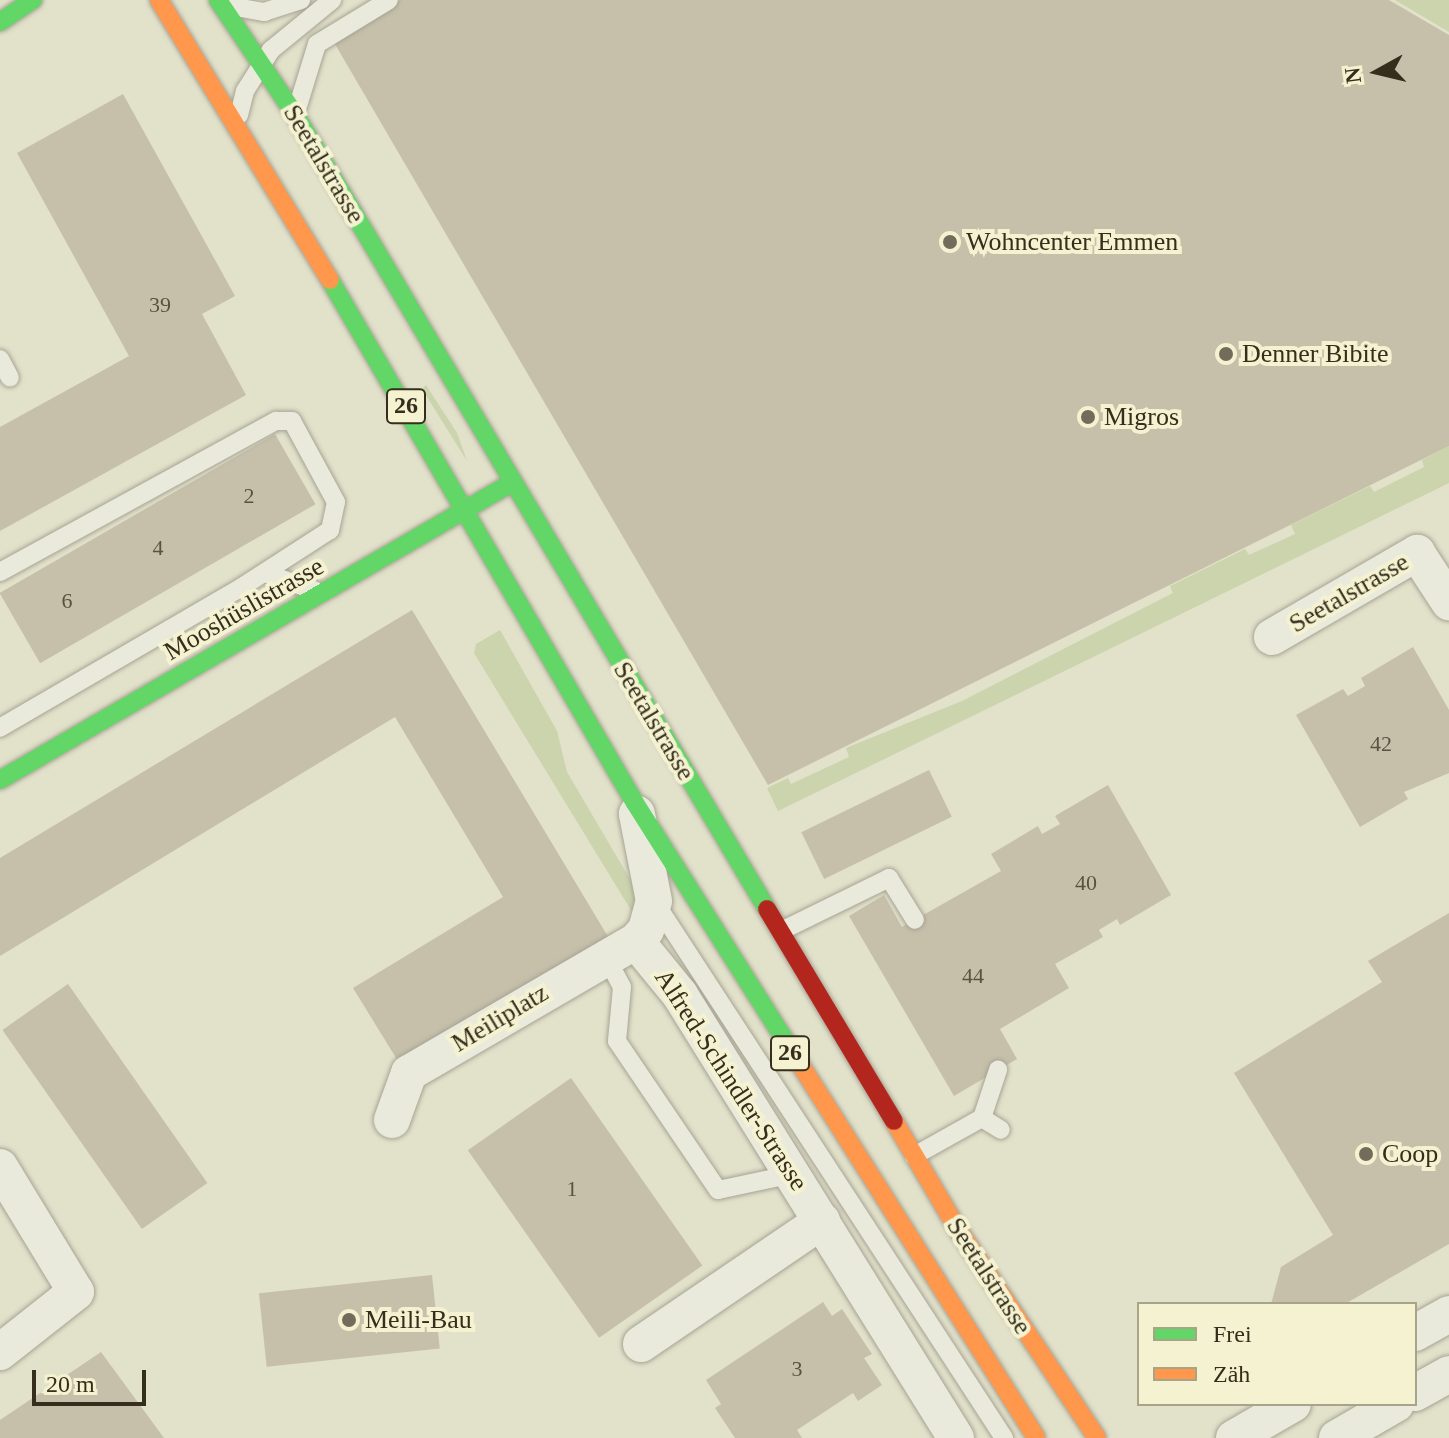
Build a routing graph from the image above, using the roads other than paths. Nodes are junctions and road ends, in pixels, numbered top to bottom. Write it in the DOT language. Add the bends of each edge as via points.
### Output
graph roads {
  1 [pos="33,0"];
  2 [pos="159,0"];
  3 [pos="301,0"];
  4 [pos="332,0"];
  5 [pos="389,0"];
  6 [pos="219,2"];
  7 [pos="0,22"];
  8 [pos="262,62"];
  9 [pos="296,116"];
  10 [pos="237,120"];
  11 [pos="0,359"];
  12 [pos="10,378"];
  13 [pos="513,482"];
  14 [pos="465,511"];
  15 [pos="0,572"];
  16 [pos="265,573"];
  17 [pos="322,594"];
  18 [pos="1449,602"];
  19 [pos="1272,637"];
  20 [pos="0,728"];
  21 [pos="0,780"];
  22 [pos="635,803"];
  23 [pos="654,901"];
  24 [pos="915,920"];
  25 [pos="783,930"];
  26 [pos="621,948"];
  27 [pos="998,1070"];
  28 [pos="982,1118"];
  29 [pos="392,1120"];
  30 [pos="1001,1130"];
  31 [pos="914,1156"];
  32 [pos="0,1167"];
  33 [pos="793,1174"];
  34 [pos="822,1221"];
  35 [pos="1449,1314"];
  36 [pos="1417,1332"];
  37 [pos="641,1344"];
  38 [pos="0,1352"];
  39 [pos="1449,1374"];
  40 [pos="1417,1392"];
  41 [pos="1290,1406"];
  42 [pos="1393,1406"];
  43 [pos="956,1438"];
  44 [pos="1004,1438"];
  45 [pos="1036,1438"];
  46 [pos="1097,1438"];
  47 [pos="1234,1438"];
  48 [pos="1337,1438"];
  1 -- 7 [label="main road"];
  2 -- 10 [label="main road, Seetalstrasse / 26"];
  3 -- 6 [label="lane" via="264,12"];
  4 -- 8 [label="lane" via="281,39"];
  5 -- 9 [label="lane" via="317,44"];
  6 -- 8 [label="main road, Seetalstrasse / 26"];
  8 -- 9 [label="main road, Seetalstrasse / 26"];
  8 -- 10 [label="lane" via="245,91"];
  9 -- 13 [label="main road, Seetalstrasse / 26"];
  10 -- 14 [label="main road, Seetalstrasse / 26"];
  11 -- 12 [label="lane"];
  13 -- 14 [label="main road, Mooshüslistrasse"];
  13 -- 25 [label="main road, Seetalstrasse / 26"];
  14 -- 17 [label="main road, Mooshüslistrasse"];
  14 -- 22 [label="main road, Seetalstrasse / 26"];
  15 -- 16 [label="lane" via="276,421 292,421 336,502 330,530"];
  16 -- 17 [label="lane"];
  16 -- 20 [label="lane"];
  17 -- 21 [label="main road, Mooshüslistrasse"];
  18 -- 19 [label="street, Seetalstrasse" via="1417,553"];
  22 -- 23 [label="street"];
  22 -- 45 [label="main road, Seetalstrasse / 26"];
  23 -- 26 [label="street" via="646,930"];
  23 -- 44 [label="lane"];
  24 -- 25 [label="lane" via="889,878"];
  25 -- 31 [label="main road, Seetalstrasse / 26"];
  26 -- 29 [label="street, Meiliplatz" via="409,1073"];
  26 -- 33 [label="street, Alfred-Schindler-Strasse" via="680,995"];
  26 -- 33 [label="lane" via="617,1041 718,1190"];
  27 -- 28 [label="lane"];
  28 -- 30 [label="lane"];
  28 -- 31 [label="lane"];
  31 -- 46 [label="main road, Seetalstrasse / 26"];
  32 -- 38 [label="street" via="76,1292"];
  33 -- 34 [label="street, Alfred-Schindler-Strasse"];
  34 -- 37 [label="street"];
  34 -- 43 [label="street, Alfred-Schindler-Strasse"];
  35 -- 36 [label="street"];
  39 -- 40 [label="street"];
  41 -- 47 [label="street"];
  42 -- 48 [label="street"];
}
